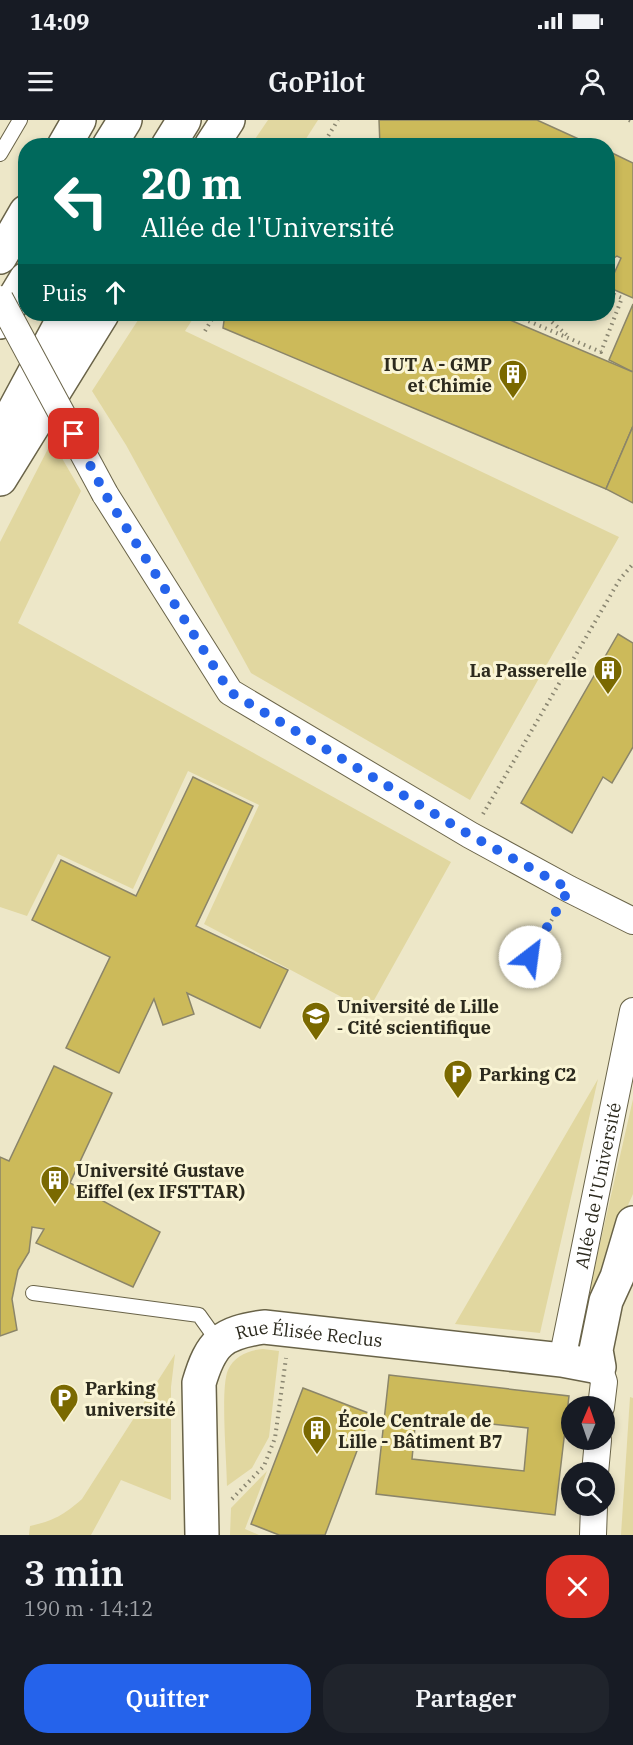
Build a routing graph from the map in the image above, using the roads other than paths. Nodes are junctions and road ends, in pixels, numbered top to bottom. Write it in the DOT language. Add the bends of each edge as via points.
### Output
graph roads {
  1 [pos="20,120"];
  2 [pos="79,120"];
  3 [pos="125,120"];
  4 [pos="184,120"];
  5 [pos="228,120"];
  6 [pos="69,138"];
  7 [pos="114,138"];
  8 [pos="173,138"];
  9 [pos="216,138"];
  10 [pos="0,154"];
  11 [pos="18,226"];
  12 [pos="0,257"];
  13 [pos="18,292"];
  14 [pos="0,298"];
  15 [pos="62,321"];
  16 [pos="98,321"];
  17 [pos="0,322"];
  18 [pos="0,437"];
  19 [pos="0,479"];
  20 [pos="633,921"];
  21 [pos="633,1011"];
  22 [pos="633,1223"];
  23 [pos="33,1293"];
  24 [pos="219,1342"];
  25 [pos="562,1360"];
  26 [pos="599,1367"];
  27 [pos="602,1396"];
  28 [pos="594,1516"];
  29 [pos="202,1532"];
  30 [pos="594,1535"];
  1 -- 10 [label="lane"];
  2 -- 6 [label="main road"];
  3 -- 7 [label="main road"];
  4 -- 8 [label="main road"];
  5 -- 9 [label="main road"];
  11 -- 12 [label="main road"];
  13 -- 17 [label="main road"];
  14 -- 20 [label="street, bridge" via="105,494 230,692 470,835"];
  15 -- 18 [label="main road"];
  16 -- 19 [label="main road"];
  21 -- 25 [label="street, Allée de l'Université"];
  22 -- 26 [label="main road" via="606,1301 596,1350"];
  23 -- 24 [label="lane" via="199,1315"];
  24 -- 25 [label="main road, Rue Élisée Reclus" via="238,1331 264,1327"];
  24 -- 29 [label="main road, Rue Élisée Reclus" via="206,1360 199,1383"];
  25 -- 26 [label="main road, Rue Élisée Reclus"];
  26 -- 27 [label="street" via="604,1382"];
  28 -- 30 [label="street"];
}
